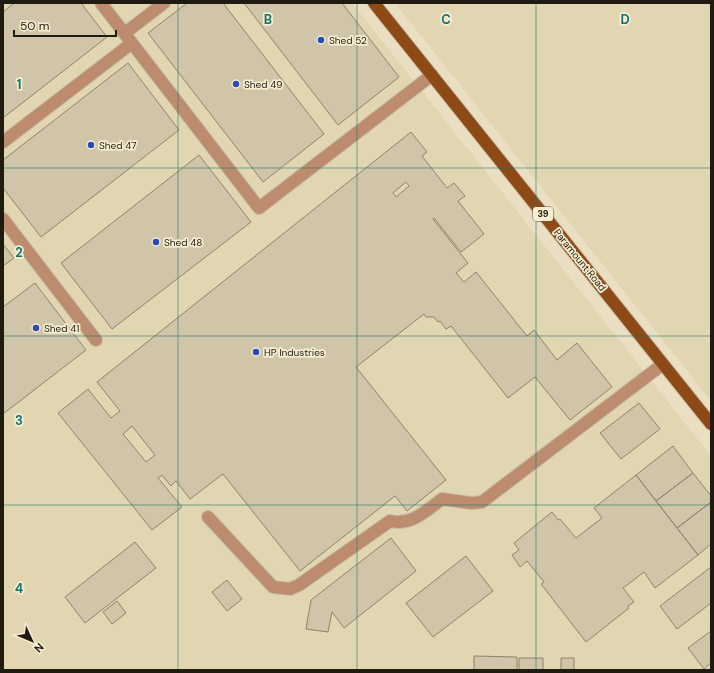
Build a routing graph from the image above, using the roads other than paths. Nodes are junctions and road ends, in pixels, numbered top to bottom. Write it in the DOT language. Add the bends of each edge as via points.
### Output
graph roads {
  1 [pos="101,3"];
  2 [pos="164,3"];
  3 [pos="374,3"];
  4 [pos="124,33"];
  5 [pos="132,43"];
  6 [pos="432,75"];
  7 [pos="3,142"];
  8 [pos="3,219"];
  9 [pos="96,340"];
  10 [pos="663,364"];
  11 [pos="711,424"];
  12 [pos="208,517"];
  1 -- 4 [label="lane"];
  2 -- 4 [label="lane"];
  3 -- 6 [label="main road, Paramount Road / 39"];
  4 -- 5 [label="lane"];
  5 -- 6 [label="lane" via="259,208"];
  5 -- 7 [label="lane"];
  6 -- 10 [label="main road, Paramount Road / 39"];
  8 -- 9 [label="lane"];
  10 -- 11 [label="main road, Paramount Road / 39"];
  10 -- 12 [label="lane" via="482,502 442,499 410,521 390,520 290,589 273,587"];
}
